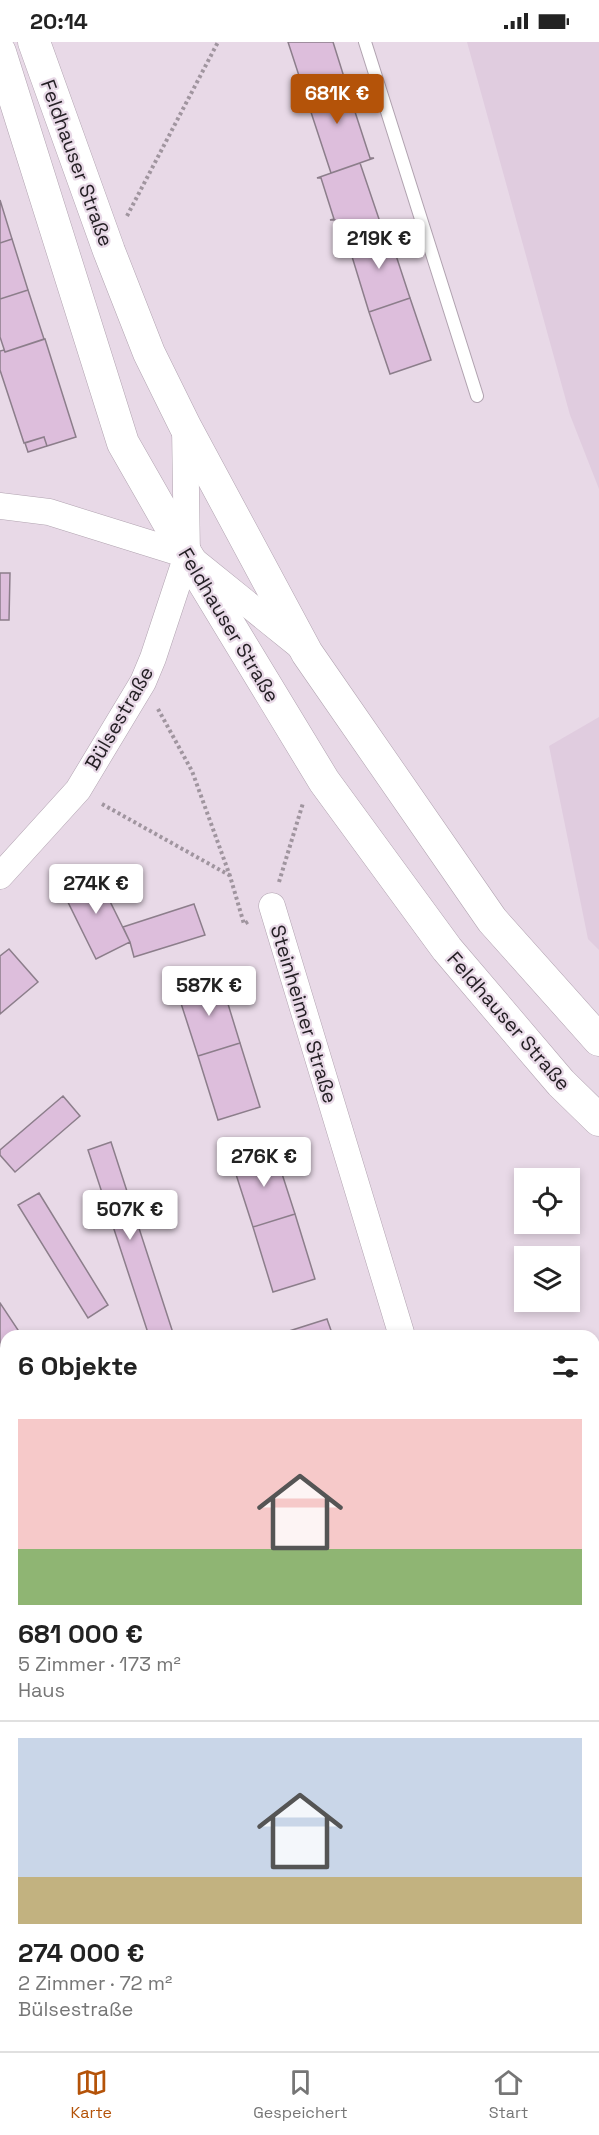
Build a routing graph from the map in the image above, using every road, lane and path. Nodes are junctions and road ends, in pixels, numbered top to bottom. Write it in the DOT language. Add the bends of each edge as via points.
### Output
graph roads {
  1 [pos="34,42"];
  2 [pos="218,42"];
  3 [pos="364,42"];
  4 [pos="0,52"];
  5 [pos="109,251"];
  6 [pos="477,396"];
  7 [pos="185,426"];
  8 [pos="0,506"];
  9 [pos="187,555"];
  10 [pos="307,653"];
  11 [pos="143,682"];
  12 [pos="314,765"];
  13 [pos="78,790"];
  14 [pos="0,876"];
  15 [pos="230,876"];
  16 [pos="272,906"];
  17 [pos="599,1040"];
  18 [pos="599,1120"];
  19 [pos="400,1330"];
  1 -- 5 [label="street, Feldhauser Straße"];
  2 -- 5 [label="path"];
  3 -- 6 [label="lane"];
  4 -- 9 [label="street, Feldhauser Straße" via="123,443"];
  5 -- 7 [label="street, Feldhauser Straße" via="149,352"];
  7 -- 9 [label="street, Bülsestraße"];
  7 -- 10 [label="street, Feldhauser Straße"];
  8 -- 9 [label="street" via="49,512"];
  9 -- 10 [label="street"];
  9 -- 11 [label="street, Bülsestraße"];
  9 -- 12 [label="street, Feldhauser Straße"];
  10 -- 17 [label="street, Feldhauser Straße" via="492,920"];
  11 -- 13 [label="street, Bülsestraße"];
  11 -- 15 [label="path, Steinheimer Straße" via="192,771"];
  12 -- 16 [label="path"];
  12 -- 18 [label="street, Feldhauser Straße" via="447,950 561,1083"];
  13 -- 14 [label="street, Bülsestraße"];
  13 -- 15 [label="path"];
  15 -- 16 [label="path, Steinheimer Straße" via="244,924"];
  16 -- 19 [label="street, Steinheimer Straße"];
}
